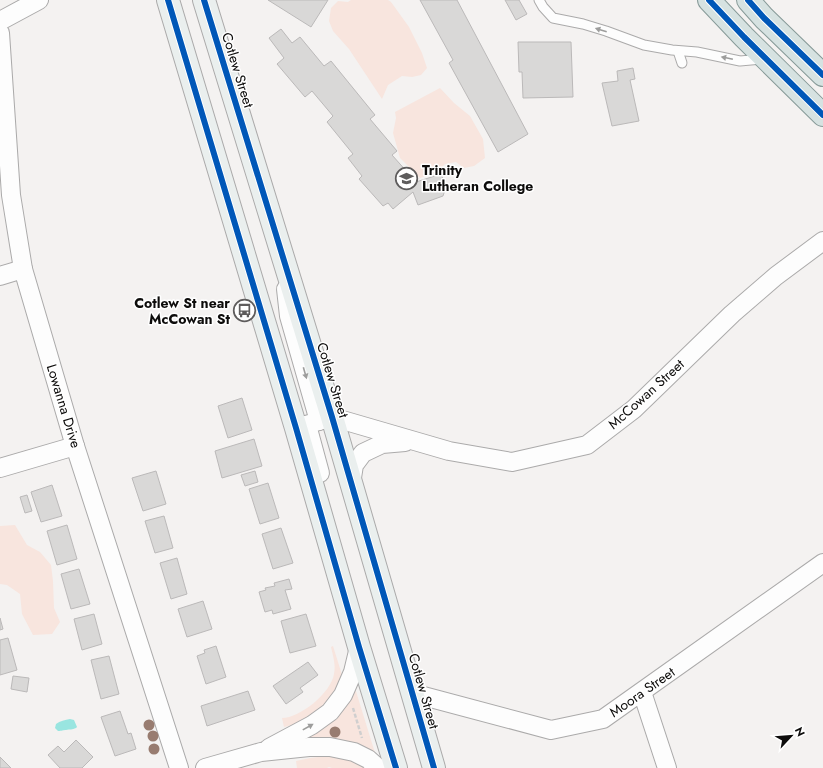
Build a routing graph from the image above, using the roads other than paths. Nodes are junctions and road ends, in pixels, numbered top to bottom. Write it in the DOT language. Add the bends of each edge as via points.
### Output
graph roads {
  1 [pos="39,0"];
  2 [pos="168,0"];
  3 [pos="204,0"];
  4 [pos="539,0"];
  5 [pos="709,0"];
  6 [pos="748,0"];
  7 [pos="0,21"];
  8 [pos="0,33"];
  9 [pos="678,51"];
  10 [pos="766,59"];
  11 [pos="682,63"];
  12 [pos="823,75"];
  13 [pos="823,115"];
  14 [pos="823,240"];
  15 [pos="23,269"];
  16 [pos="0,276"];
  17 [pos="314,422"];
  18 [pos="416,442"];
  19 [pos="75,446"];
  20 [pos="0,468"];
  21 [pos="351,484"];
  22 [pos="823,563"];
  23 [pos="359,647"];
  24 [pos="642,692"];
  25 [pos="412,693"];
  26 [pos="261,752"];
  27 [pos="179,768"];
  28 [pos="205,768"];
  29 [pos="378,768"];
  30 [pos="396,768"];
  31 [pos="434,768"];
  32 [pos="667,768"];
  1 -- 7 [label="street"];
  2 -- 17 [label="main road, Cotlew Street"];
  3 -- 17 [label="main road, Cotlew Street, one-way" via="286,266"];
  9 -- 4 [label="lane, one-way" via="644,45 583,24 553,18"];
  5 -- 10 [label="main road"];
  6 -- 12 [label="main road"];
  8 -- 15 [label="street, Lowanna Drive" via="11,195"];
  10 -- 9 [label="lane, one-way" via="740,61 697,52"];
  9 -- 11 [label="lane"];
  10 -- 13 [label="main road"];
  14 -- 18 [label="street, McCowan Street" via="732,314 634,409 587,445 512,462 449,452"];
  15 -- 16 [label="street"];
  15 -- 19 [label="street, Lowanna Drive"];
  17 -- 18 [label="street, McCowan Street"];
  17 -- 21 [label="main road, Cotlew Street"];
  17 -- 23 [label="main road, Cotlew Street" via="333,554"];
  18 -- 21 [label="street" via="382,444 363,453 354,465"];
  19 -- 20 [label="street"];
  19 -- 27 [label="street, Lowanna Drive"];
  21 -- 25 [label="main road, Cotlew Street"];
  22 -- 24 [label="street, Moora Street"];
  26 -- 23 [label="street, one-way" via="312,725 330,712 343,695 353,672"];
  23 -- 30 [label="main road, Cotlew Street"];
  24 -- 25 [label="street, Moora Street" via="603,720 550,730"];
  24 -- 32 [label="street"];
  25 -- 31 [label="main road, Cotlew Street"];
  26 -- 28 [label="street"];
  26 -- 29 [label="street" via="330,746 354,752"];
}
